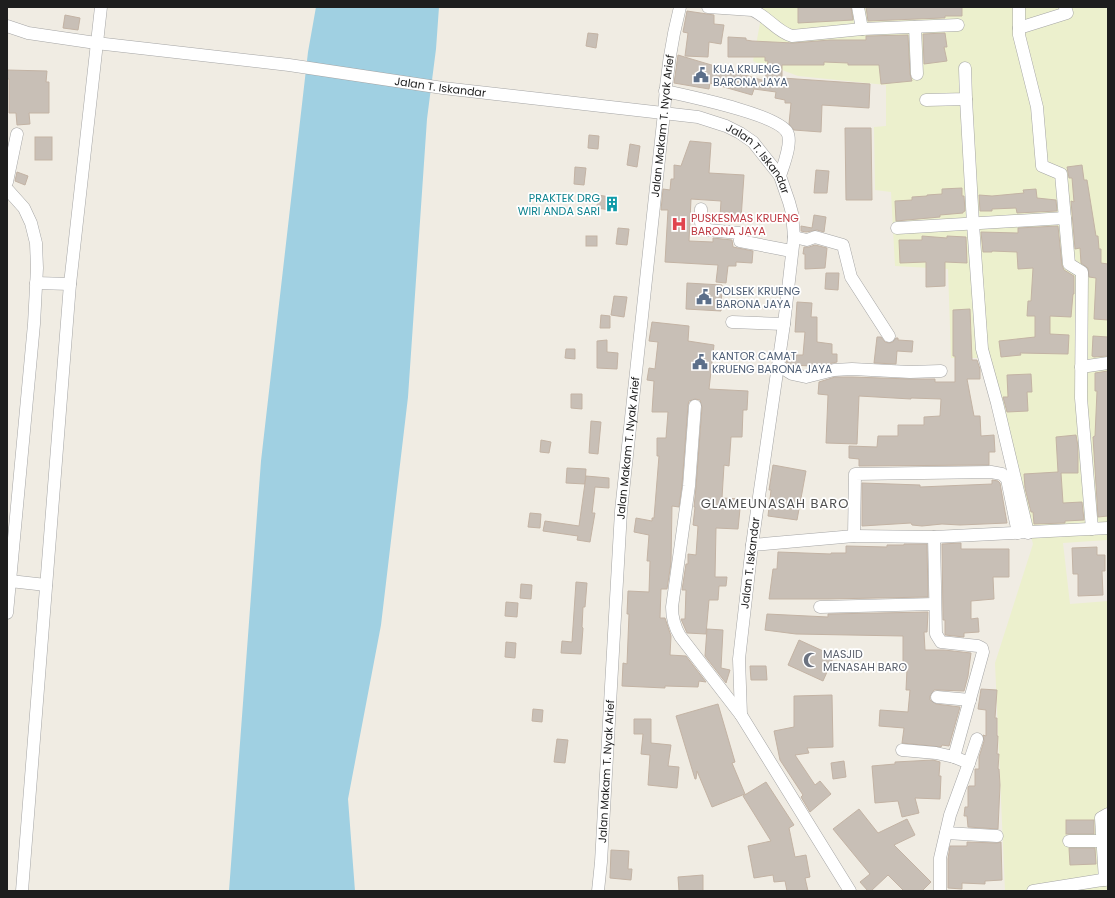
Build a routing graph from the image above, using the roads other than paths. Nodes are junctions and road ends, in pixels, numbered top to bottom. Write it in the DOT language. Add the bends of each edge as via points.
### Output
graph roads {
  1 [pos="101,7"];
  2 [pos="680,7"];
  3 [pos="708,7"];
  4 [pos="858,7"];
  5 [pos="1019,7"];
  6 [pos="1065,7"];
  7 [pos="958,25"];
  8 [pos="7,26"];
  9 [pos="915,27"];
  10 [pos="1019,28"];
  11 [pos="862,29"];
  12 [pos="96,43"];
  13 [pos="964,68"];
  14 [pos="917,74"];
  15 [pos="665,91"];
  16 [pos="966,99"];
  17 [pos="926,100"];
  18 [pos="664,113"];
  19 [pos="17,134"];
  20 [pos="780,176"];
  21 [pos="7,182"];
  22 [pos="7,189"];
  23 [pos="701,208"];
  24 [pos="1065,218"];
  25 [pos="973,224"];
  26 [pos="897,228"];
  27 [pos="794,237"];
  28 [pos="791,251"];
  29 [pos="36,283"];
  30 [pos="70,284"];
  31 [pos="732,322"];
  32 [pos="784,324"];
  33 [pos="890,336"];
  34 [pos="1108,363"];
  35 [pos="779,366"];
  36 [pos="1081,367"];
  37 [pos="941,371"];
  38 [pos="695,406"];
  39 [pos="13,497"];
  40 [pos="1092,528"];
  41 [pos="1108,528"];
  42 [pos="1023,533"];
  43 [pos="854,536"];
  44 [pos="934,537"];
  45 [pos="752,545"];
  46 [pos="12,581"];
  47 [pos="41,584"];
  48 [pos="934,604"];
  49 [pos="820,607"];
  50 [pos="7,613"];
  51 [pos="937,696"];
  52 [pos="970,700"];
  53 [pos="741,715"];
  54 [pos="977,739"];
  55 [pos="902,750"];
  56 [pos="954,757"];
  57 [pos="969,763"];
  58 [pos="1108,814"];
  59 [pos="946,833"];
  60 [pos="997,836"];
  61 [pos="1069,841"];
  62 [pos="1105,841"];
  63 [pos="1106,879"];
  64 [pos="22,891"];
  65 [pos="598,891"];
  66 [pos="848,891"];
  67 [pos="940,891"];
  68 [pos="1033,891"];
  1 -- 12 [label="street"];
  2 -- 15 [label="street, Jalan Makam T. Nyak Arief" via="671,44"];
  3 -- 11 [label="street" via="752,10 792,36"];
  4 -- 11 [label="street"];
  5 -- 10 [label="street"];
  6 -- 10 [label="street" via="1067,13"];
  7 -- 9 [label="street"];
  8 -- 12 [label="street, Jalan T. Iskandar" via="28,33"];
  9 -- 11 [label="street"];
  9 -- 14 [label="street"];
  10 -- 24 [label="street" via="1037,107 1042,166 1061,174"];
  12 -- 18 [label="street, Jalan T. Iskandar" via="289,65 444,88"];
  12 -- 30 [label="street"];
  13 -- 16 [label="street"];
  15 -- 18 [label="street, Jalan Makam T. Nyak Arief"];
  15 -- 20 [label="street" via="734,107 783,128 787,132 788,145"];
  16 -- 17 [label="street"];
  16 -- 25 [label="street"];
  18 -- 20 [label="street, Jalan T. Iskandar" via="705,119 740,133 753,142"];
  18 -- 65 [label="street, Jalan Makam T. Nyak Arief" via="622,511"];
  19 -- 21 [label="street"];
  20 -- 27 [label="street, Jalan T. Iskandar" via="792,213"];
  22 -- 29 [label="street" via="24,208 31,223 36,243"];
  23 -- 28 [label="street" via="701,223 708,230 740,233 740,241"];
  24 -- 25 [label="street"];
  24 -- 36 [label="street" via="1069,264 1082,272"];
  25 -- 26 [label="street"];
  25 -- 42 [label="street" via="982,349 997,404"];
  27 -- 28 [label="street, Jalan T. Iskandar"];
  27 -- 33 [label="street" via="807,240 815,237 844,245 852,278"];
  28 -- 32 [label="street, Jalan T. Iskandar"];
  29 -- 30 [label="street"];
  29 -- 39 [label="street" via="34,324"];
  30 -- 47 [label="street"];
  31 -- 32 [label="street"];
  32 -- 35 [label="street, Jalan T. Iskandar"];
  34 -- 36 [label="street"];
  35 -- 37 [label="street" via="792,374 806,377 834,370 852,369"];
  35 -- 45 [label="street, Jalan T. Iskandar"];
  36 -- 40 [label="street" via="1081,398"];
  38 -- 53 [label="street" via="689,486 672,617 680,636"];
  39 -- 46 [label="street"];
  40 -- 41 [label="street"];
  40 -- 42 [label="street"];
  42 -- 43 [label="street" via="1007,479 1002,474 855,474"];
  42 -- 44 [label="street"];
  43 -- 44 [label="street"];
  43 -- 45 [label="street"];
  44 -- 48 [label="street"];
  45 -- 53 [label="street, Jalan T. Iskandar" via="740,658"];
  46 -- 47 [label="street"];
  46 -- 50 [label="street"];
  47 -- 64 [label="street"];
  48 -- 49 [label="street"];
  48 -- 52 [label="street" via="936,634 942,642 982,648"];
  51 -- 52 [label="street"];
  52 -- 56 [label="street"];
  53 -- 66 [label="street"];
  54 -- 57 [label="street"];
  55 -- 56 [label="street"];
  56 -- 57 [label="street"];
  57 -- 59 [label="street"];
  58 -- 62 [label="street" via="1101,818"];
  59 -- 60 [label="street"];
  59 -- 67 [label="street" via="940,858"];
  61 -- 62 [label="street"];
  62 -- 63 [label="street"];
  63 -- 68 [label="street"];
}
